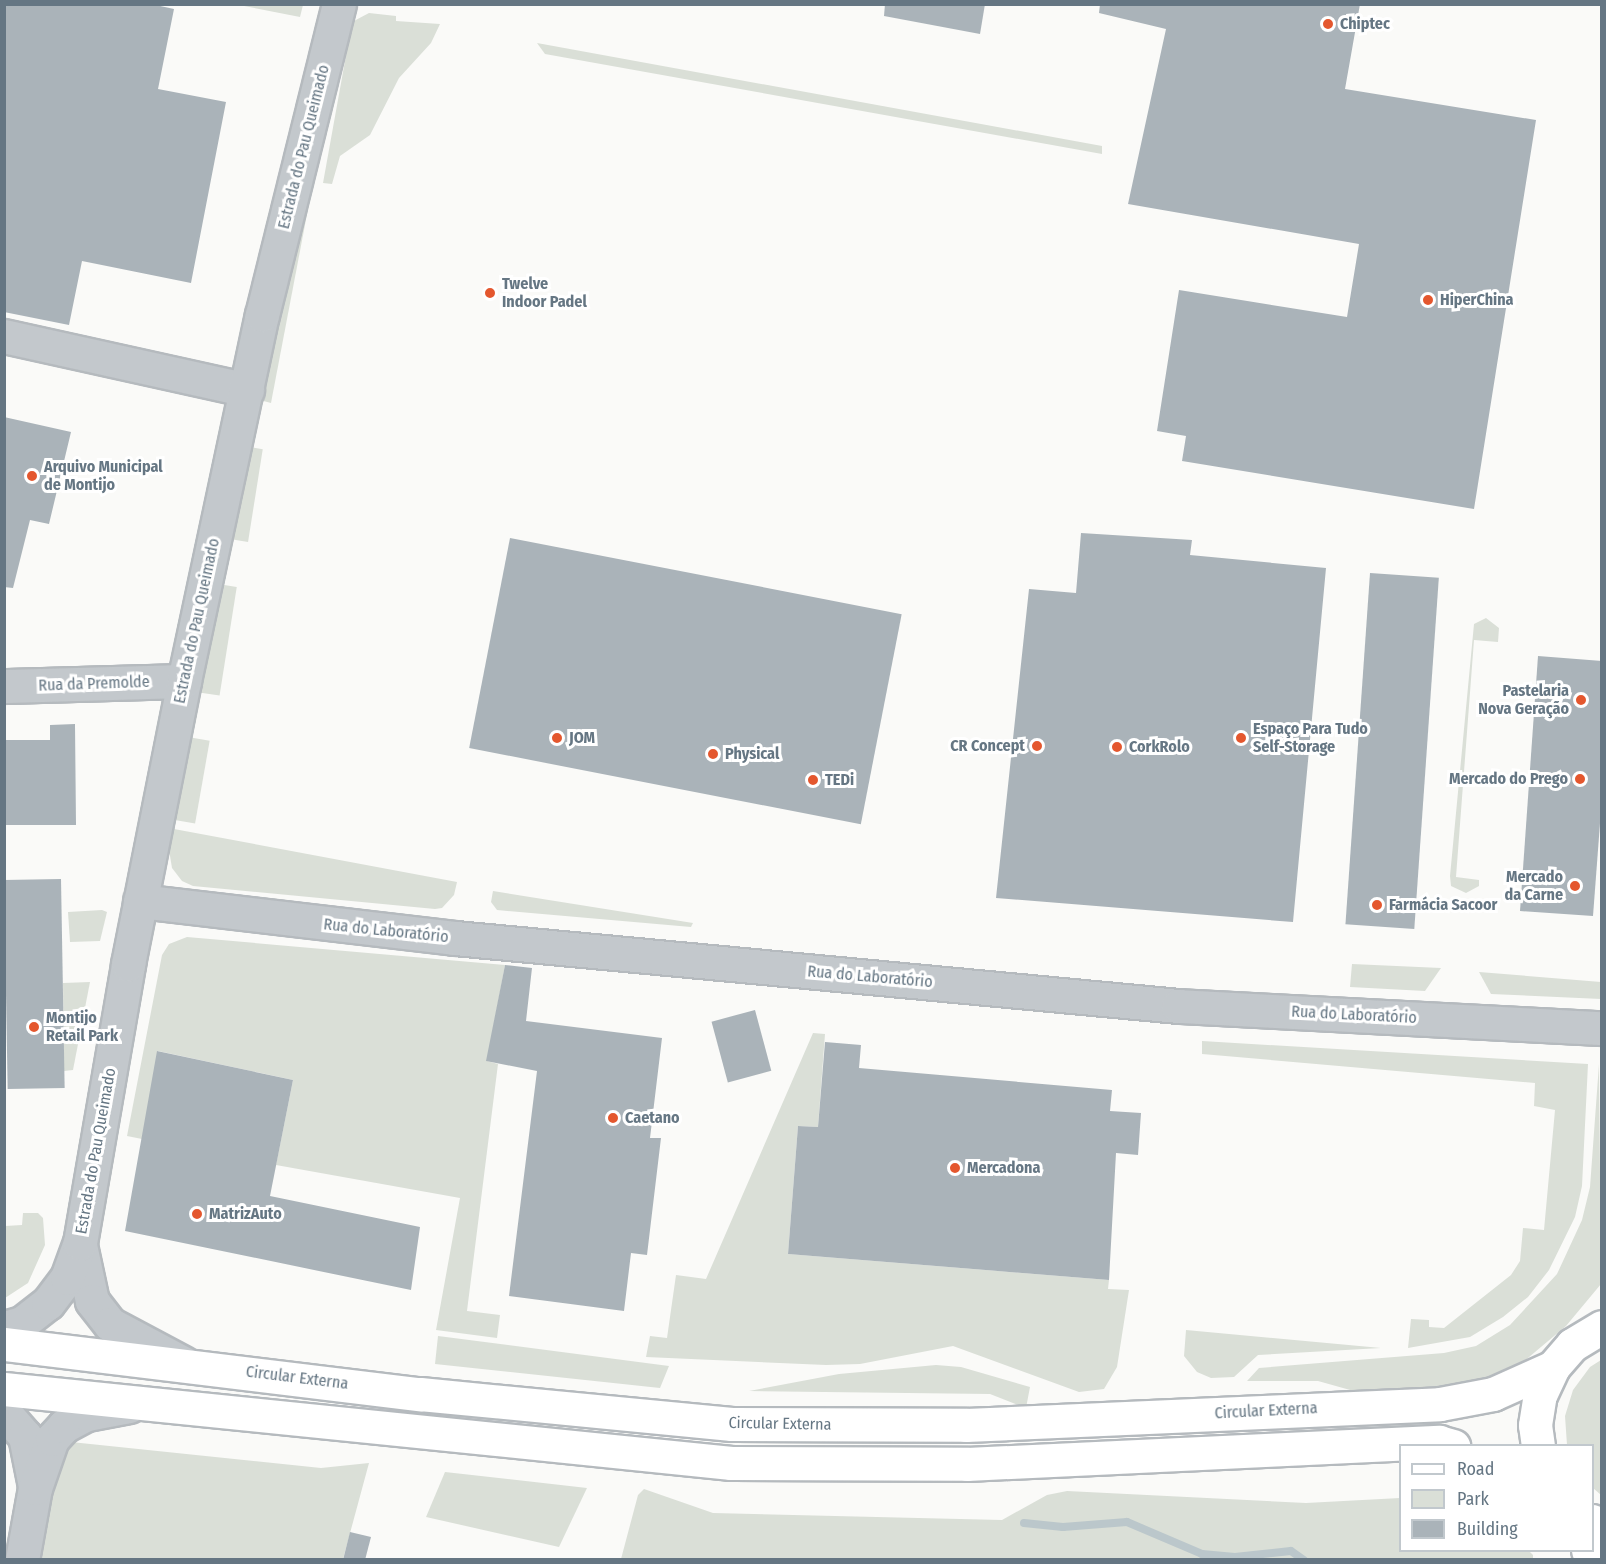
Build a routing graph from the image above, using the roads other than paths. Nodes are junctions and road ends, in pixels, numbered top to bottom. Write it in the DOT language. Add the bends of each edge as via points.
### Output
graph roads {
  1 [pos="339,4"];
  2 [pos="4,336"];
  3 [pos="247,390"];
  4 [pos="184,681"];
  5 [pos="4,686"];
  6 [pos="140,901"];
  7 [pos="1602,1028"];
  8 [pos="80,1243"];
  9 [pos="1600,1324"];
  10 [pos="4,1328"];
  11 [pos="4,1344"];
  12 [pos="185,1364"];
  13 [pos="1553,1367"];
  14 [pos="4,1389"];
  15 [pos="139,1405"];
  16 [pos="4,1412"];
  17 [pos="1446,1444"];
  18 [pos="1538,1444"];
  19 [pos="35,1488"];
  20 [pos="22,1560"];
  1 -- 3 [label="street, Estrada do Pau Queimado"];
  2 -- 3 [label="street"];
  3 -- 4 [label="street, Estrada do Pau Queimado"];
  4 -- 5 [label="street, Rua da Premolde"];
  4 -- 6 [label="street, Estrada do Pau Queimado"];
  6 -- 7 [label="street, Rua do Laboratório" via="454,938 1178,1006"];
  6 -- 8 [label="street, Estrada do Pau Queimado"];
  8 -- 10 [label="street" via="66,1278 48,1303 22,1323"];
  8 -- 12 [label="street" via="92,1301 110,1324"];
  9 -- 13 [label="main road" via="1572,1345"];
  11 -- 12 [label="main road, Circular Externa"];
  12 -- 13 [label="main road, Circular Externa" via="420,1394 732,1424 966,1425 1448,1403 1493,1394"];
  13 -- 18 [label="main road" via="1540,1395 1535,1425"];
  14 -- 15 [label="main road"];
  15 -- 17 [label="main road" via="731,1462 967,1464"];
  15 -- 19 [label="street" via="87,1414 64,1426 52,1439"];
  16 -- 19 [label="street" via="25,1436"];
  19 -- 20 [label="street"];
}
